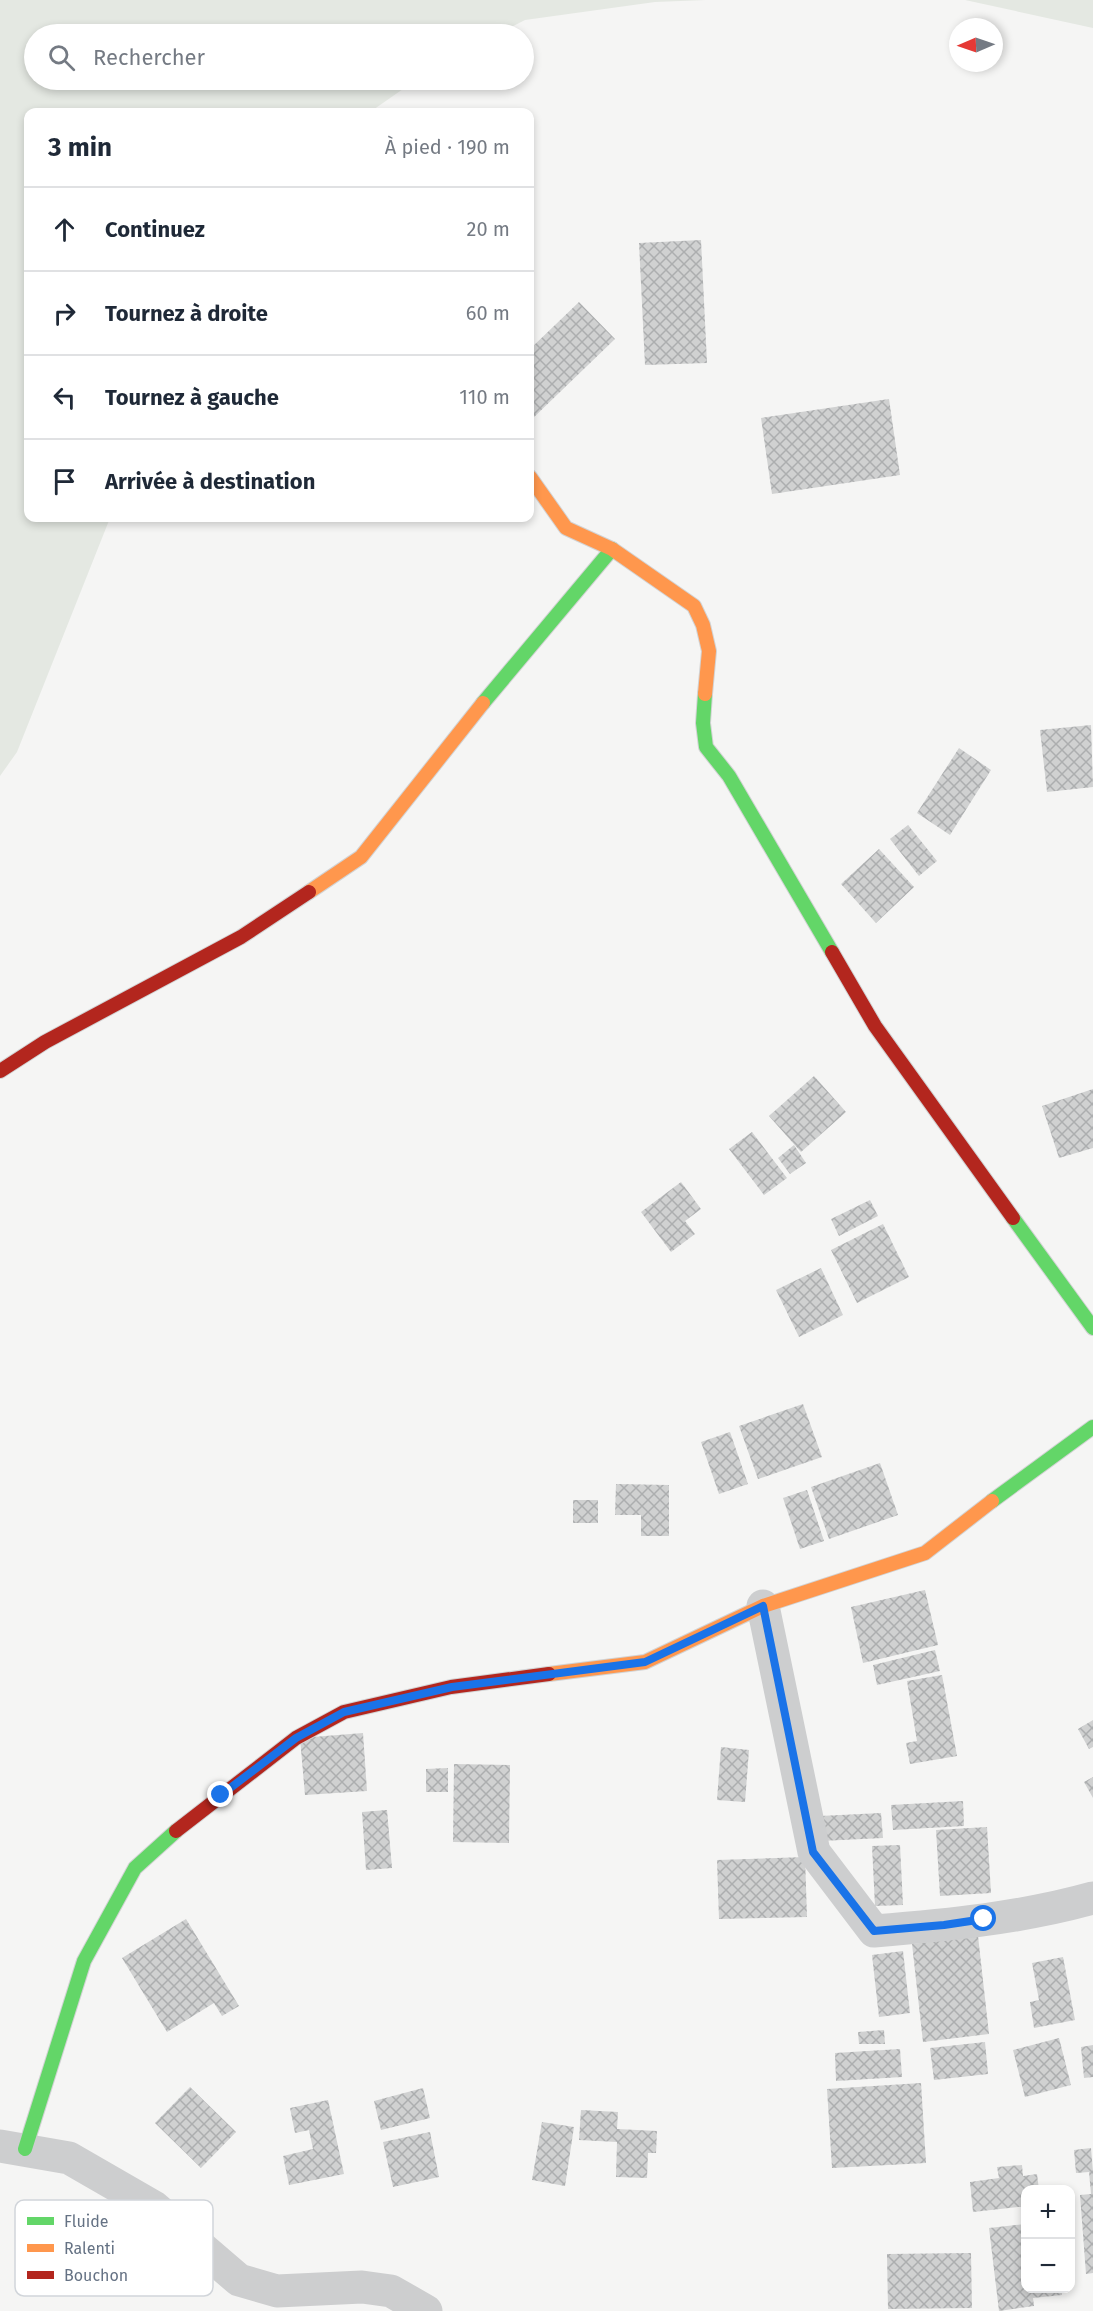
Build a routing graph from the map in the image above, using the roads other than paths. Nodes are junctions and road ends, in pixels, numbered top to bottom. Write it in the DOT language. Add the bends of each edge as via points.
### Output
graph roads {
  1 [pos="534,483"];
  2 [pos="612,549"];
  3 [pos="0,1071"];
  4 [pos="1093,1328"];
  5 [pos="1093,1427"];
  6 [pos="763,1606"];
  7 [pos="1093,1898"];
  8 [pos="13,2147"];
  9 [pos="142,2200"];
  10 [pos="213,2258"];
  11 [pos="426,2311"];
  1 -- 2 [label="street" via="566,528"];
  2 -- 3 [label="street" via="361,857 241,937 45,1042"];
  2 -- 4 [label="street" via="694,606 709,651 703,723 706,747 729,776 875,1026"];
  5 -- 6 [label="street" via="925,1553"];
  6 -- 7 [label="street" via="813,1852 874,1931 944,1925"];
  6 -- 8 [label="street" via="645,1662 452,1687 344,1712 296,1738 184,1823 135,1868 84,1961"];
  8 -- 9 [label="street" via="69,2158"];
  10 -- 11 [label="street" via="239,2280 277,2291 362,2287 391,2291"];
}
